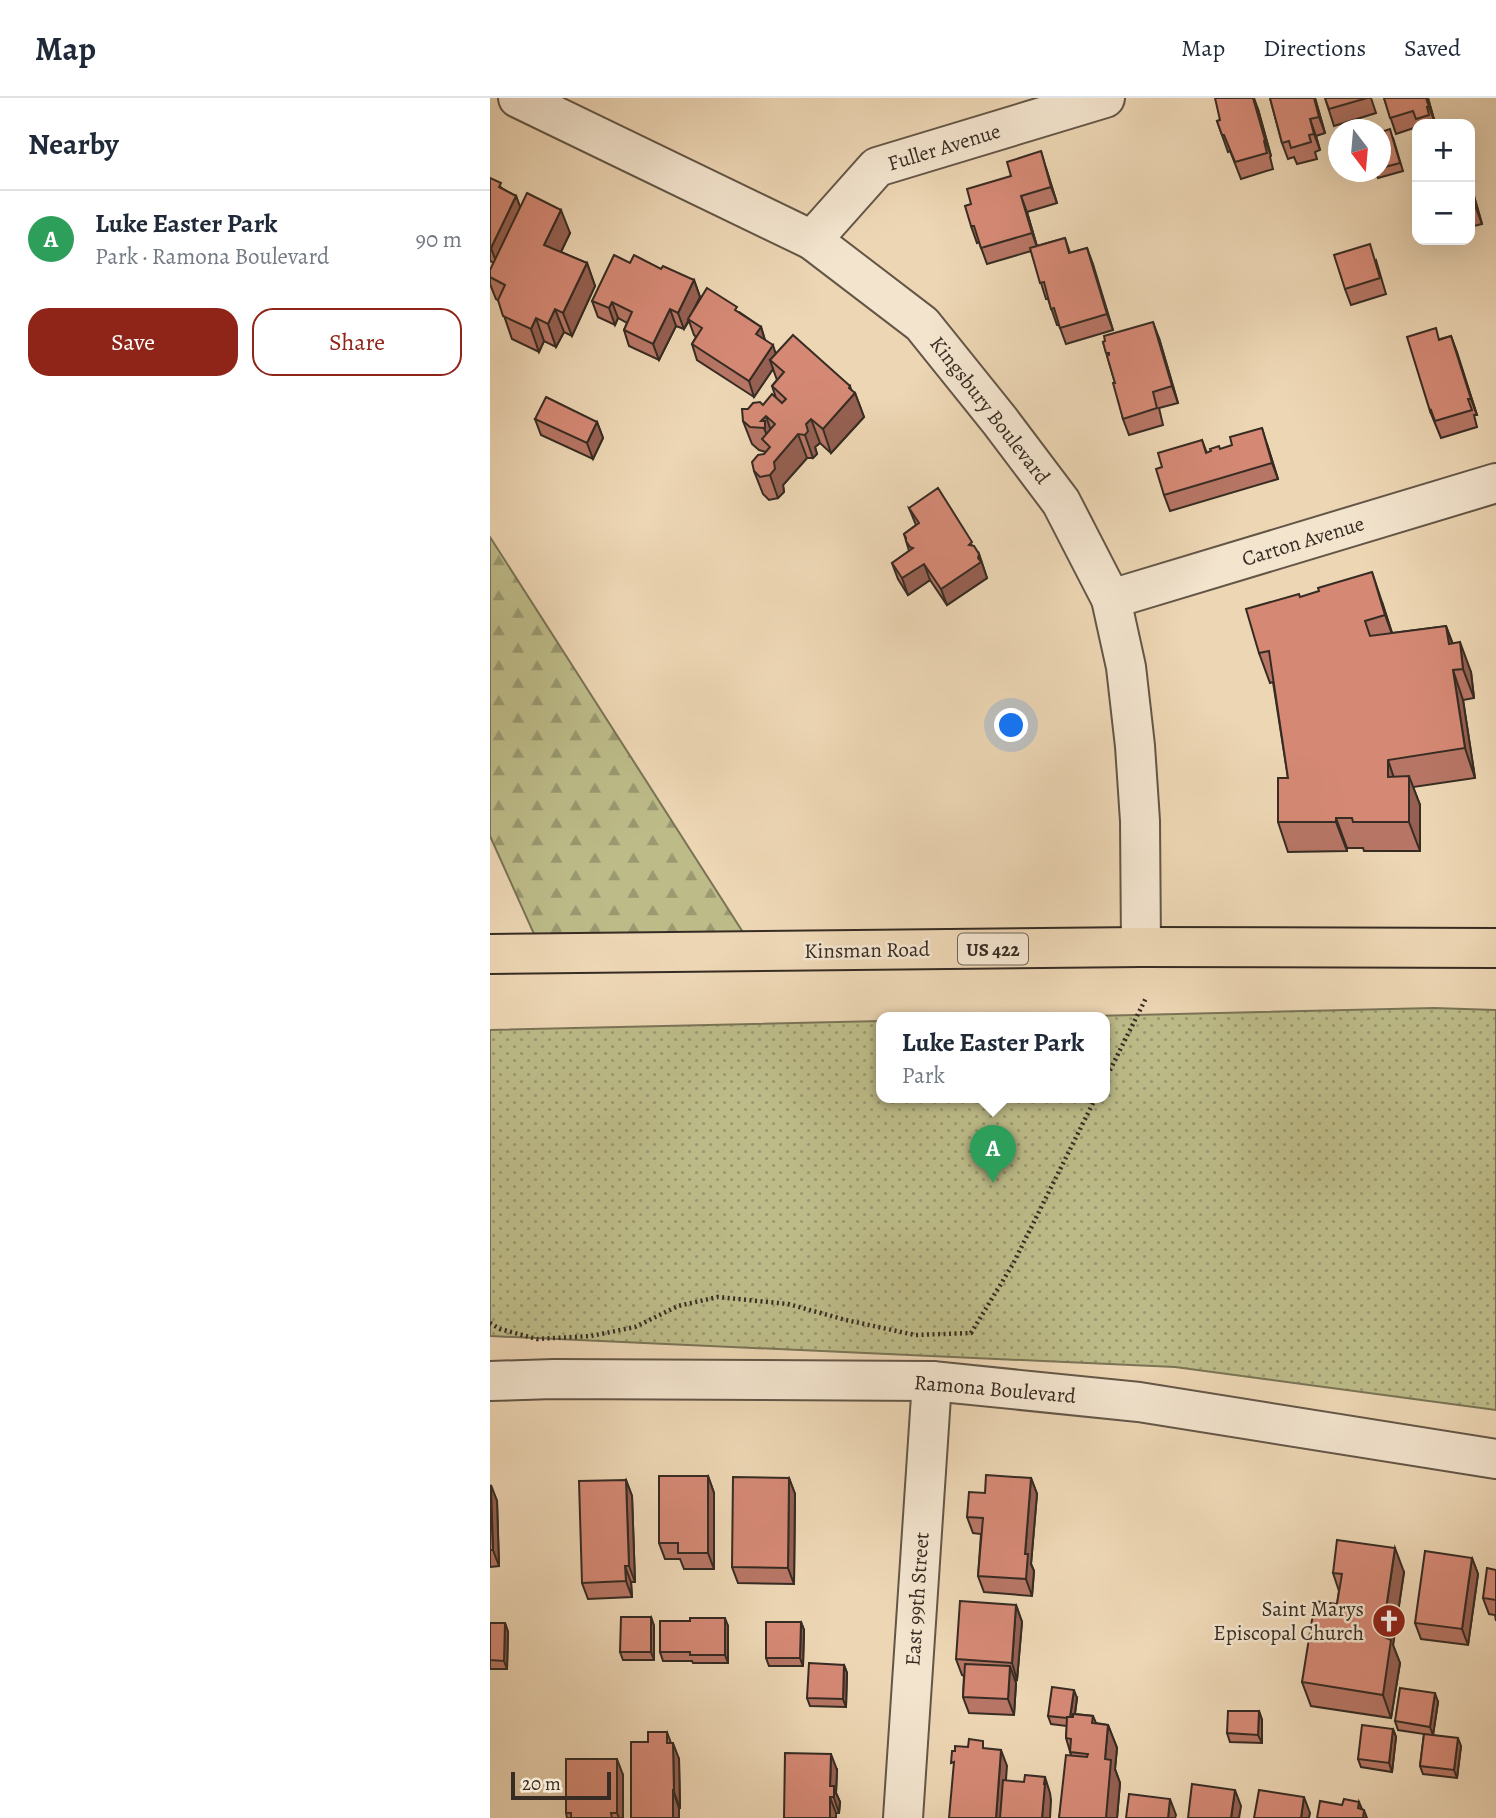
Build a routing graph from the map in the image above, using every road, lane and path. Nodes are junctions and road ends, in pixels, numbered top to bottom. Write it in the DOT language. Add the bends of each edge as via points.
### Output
graph roads {
  1 [pos="517,98"];
  2 [pos="1105,98"];
  3 [pos="812,240"];
  4 [pos="1496,483"];
  5 [pos="1111,599"];
  6 [pos="1141,947"];
  7 [pos="1496,947"];
  8 [pos="490,954"];
  9 [pos="1146,998"];
  10 [pos="1110,1070"];
  11 [pos="1093,1103"];
  12 [pos="490,1323"];
  13 [pos="490,1381"];
  14 [pos="932,1381"];
  15 [pos="1496,1459"];
  16 [pos="903,1818"];
  1 -- 3 [label="street, Kingsbury Boulevard"];
  2 -- 3 [label="street, Fuller Avenue" via="877,167"];
  3 -- 5 [label="street, Kingsbury Boulevard" via="922,324 1061,502"];
  4 -- 5 [label="street, Carton Avenue"];
  5 -- 6 [label="street, Kingsbury Boulevard" via="1136,746"];
  6 -- 7 [label="main road, Kinsman Road / US 422"];
  6 -- 8 [label="main road, Kinsman Road / US 422"];
  9 -- 10 [label="path"];
  11 -- 12 [label="path" via="1013,1264 971,1334 915,1335 788,1304 718,1297 678,1306 635,1327 591,1336 537,1339"];
  13 -- 14 [label="street, Ramona Boulevard"];
  14 -- 15 [label="street, Ramona Boulevard" via="1139,1402"];
  14 -- 16 [label="street, East 99th Street"];
}
